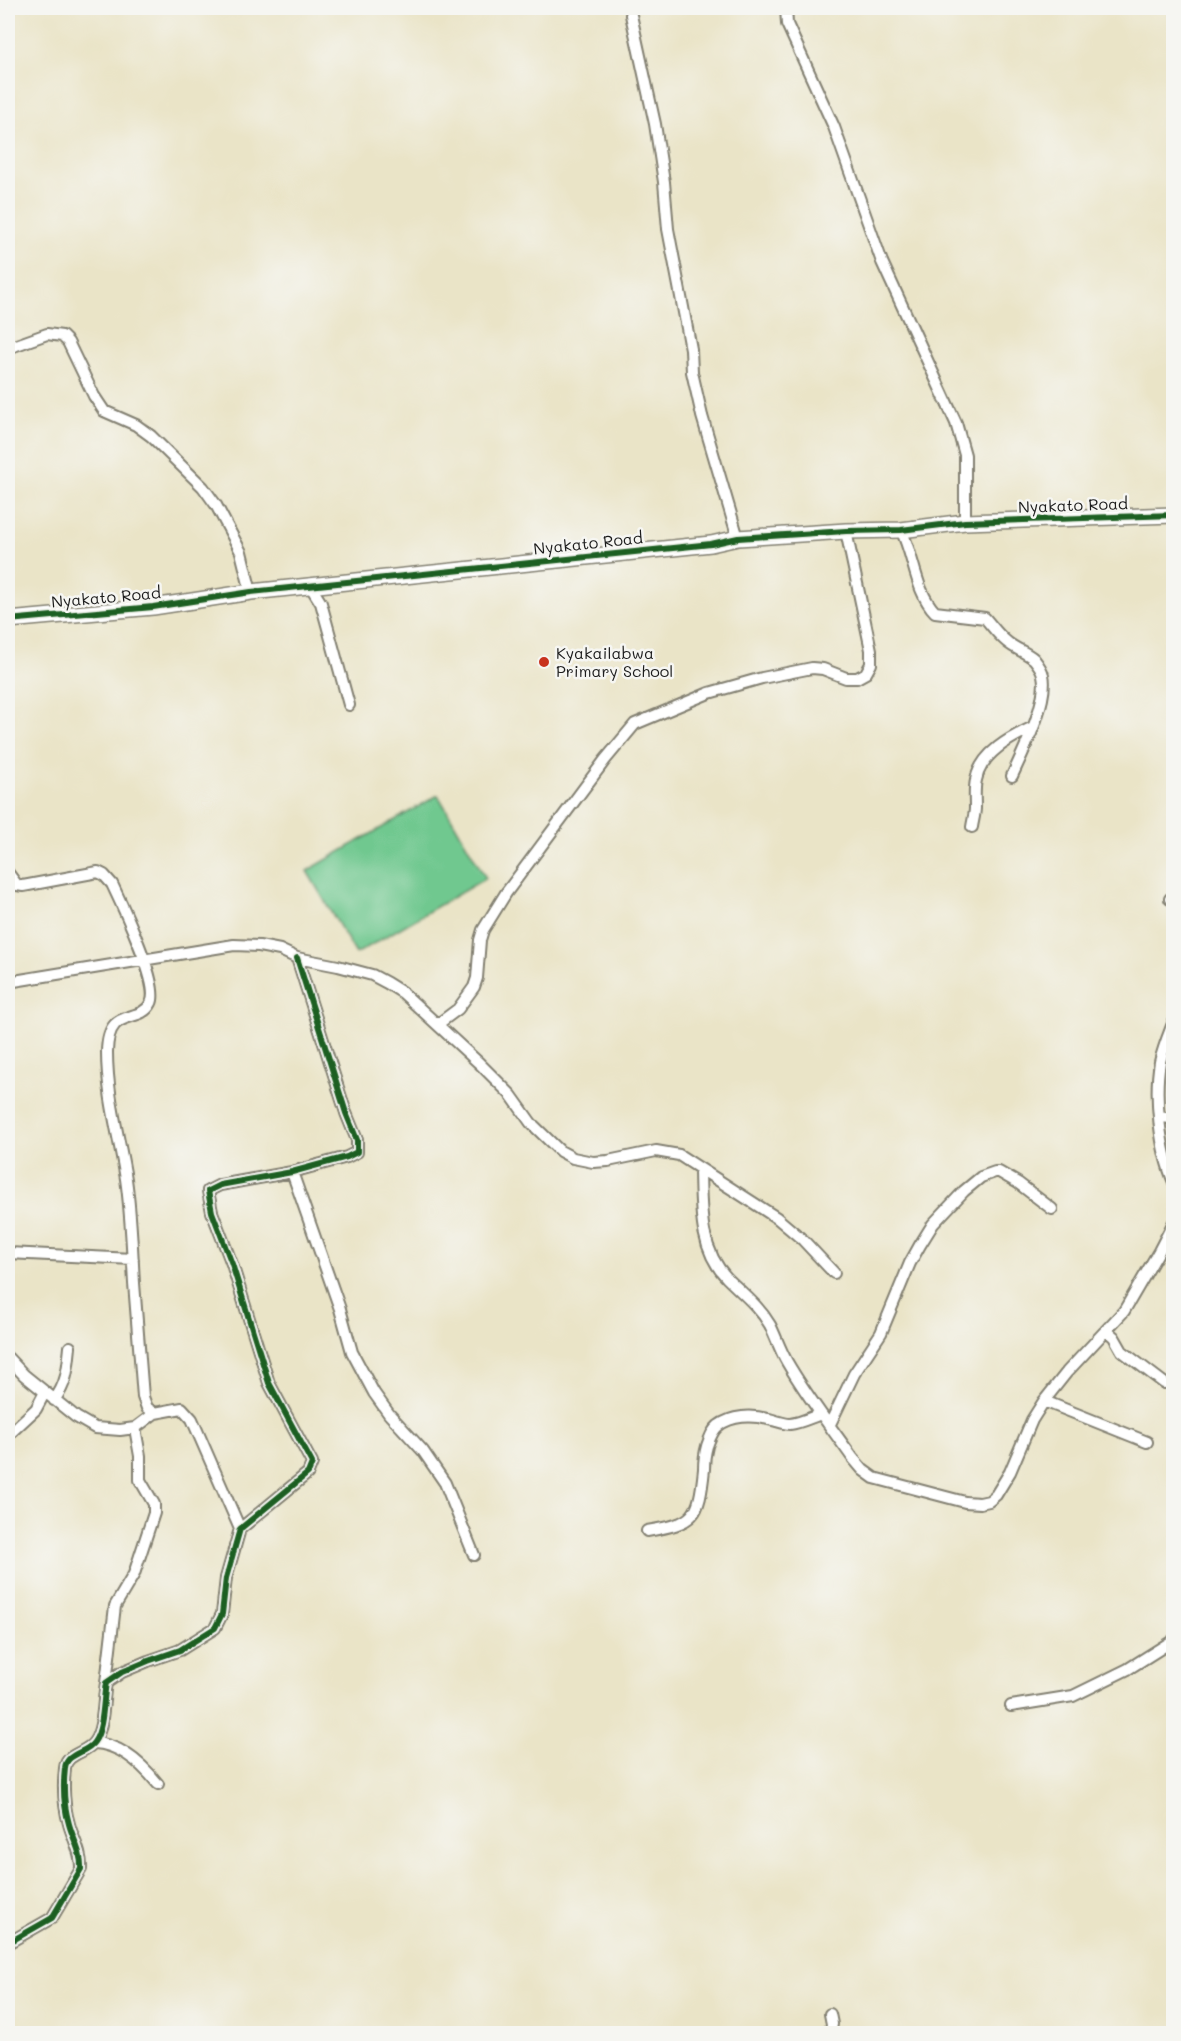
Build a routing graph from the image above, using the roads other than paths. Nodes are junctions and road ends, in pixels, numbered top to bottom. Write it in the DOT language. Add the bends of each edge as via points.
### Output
graph roads {
  1 [pos="786,8"];
  2 [pos="632,15"];
  3 [pos="8,348"];
  4 [pos="1173,515"];
  5 [pos="964,522"];
  6 [pos="901,530"];
  7 [pos="846,531"];
  8 [pos="738,538"];
  9 [pos="311,586"];
  10 [pos="251,592"];
  11 [pos="8,620"];
  12 [pos="349,705"];
  13 [pos="1033,727"];
  14 [pos="1012,776"];
  15 [pos="972,826"];
  16 [pos="8,873"];
  17 [pos="297,958"];
  18 [pos="145,959"];
  19 [pos="8,982"];
  20 [pos="1173,1021"];
  21 [pos="438,1024"];
  22 [pos="1160,1116"];
  23 [pos="1173,1119"];
  24 [pos="700,1170"];
  25 [pos="292,1172"];
  26 [pos="1173,1182"];
  27 [pos="1052,1209"];
  28 [pos="1173,1222"];
  29 [pos="8,1253"];
  30 [pos="133,1259"];
  31 [pos="834,1273"];
  32 [pos="1106,1330"];
  33 [pos="70,1347"];
  34 [pos="8,1358"];
  35 [pos="1164,1383"];
  36 [pos="45,1392"];
  37 [pos="54,1400"];
  38 [pos="1044,1401"];
  39 [pos="155,1413"];
  40 [pos="821,1414"];
  41 [pos="830,1424"];
  42 [pos="135,1428"];
  43 [pos="8,1435"];
  44 [pos="1148,1442"];
  45 [pos="240,1529"];
  46 [pos="647,1531"];
  47 [pos="474,1555"];
  48 [pos="1173,1640"];
  49 [pos="106,1683"];
  50 [pos="1011,1706"];
  51 [pos="94,1743"];
  52 [pos="158,1784"];
  53 [pos="8,1943"];
  54 [pos="830,2014"];
  55 [pos="830,2034"];
  1 -- 5 [label="street" via="787,24 834,127 882,262 957,423 965,455"];
  2 -- 8 [label="street" via="655,124 692,372"];
  3 -- 10 [label="street" via="47,334 62,336 68,342 104,411 152,436 216,505 241,552"];
  4 -- 5 [label="street, Nyakato Road"];
  5 -- 6 [label="street, Nyakato Road"];
  6 -- 7 [label="street, Nyakato Road"];
  6 -- 13 [label="street" via="924,597 935,612 985,618 999,635 1039,666 1044,676 1043,696"];
  7 -- 8 [label="street, Nyakato Road"];
  7 -- 21 [label="street" via="870,650 871,664 866,673 846,678 812,668 762,678 710,693 635,724 506,893 483,930 474,987 458,1009"];
  8 -- 9 [label="street, Nyakato Road"];
  9 -- 10 [label="street, Nyakato Road"];
  9 -- 12 [label="street" via="321,603"];
  10 -- 11 [label="street, Nyakato Road" via="153,607"];
  13 -- 14 [label="street"];
  13 -- 15 [label="street" via="1005,742 978,770"];
  16 -- 18 [label="street" via="22,886 98,872 104,875 112,884"];
  17 -- 18 [label="street" via="280,950 234,945"];
  17 -- 21 [label="street" via="372,975 403,993"];
  17 -- 25 [label="street" via="358,1146 352,1155"];
  18 -- 19 [label="street"];
  18 -- 30 [label="street" via="153,999 143,1011 118,1021 107,1051"];
  20 -- 22 [label="street" via="1160,1060"];
  21 -- 24 [label="street" via="511,1095 531,1123 560,1151 593,1162 656,1151 679,1155"];
  22 -- 23 [label="street"];
  22 -- 26 [label="street" via="1163,1150"];
  24 -- 31 [label="street" via="777,1218"];
  24 -- 40 [label="street" via="701,1220 712,1257 760,1310 788,1364"];
  25 -- 45 [label="street" via="220,1185 208,1191 270,1383 312,1462 308,1473"];
  25 -- 47 [label="street" via="352,1352 374,1393 423,1451 444,1483"];
  27 -- 41 [label="street" via="1018,1183 995,1172 981,1177 964,1191 933,1224 920,1245 881,1333 854,1374"];
  28 -- 32 [label="street" via="1129,1303"];
  29 -- 30 [label="street"];
  30 -- 39 [label="street" via="143,1397 147,1408"];
  32 -- 35 [label="street" via="1122,1351"];
  32 -- 38 [label="street"];
  33 -- 37 [label="street" via="67,1376"];
  34 -- 36 [label="street"];
  36 -- 37 [label="street"];
  36 -- 43 [label="street" via="36,1409"];
  37 -- 42 [label="street" via="95,1428"];
  38 -- 41 [label="street" via="1003,1485 989,1501 980,1503 873,1478 852,1457"];
  38 -- 44 [label="street"];
  39 -- 42 [label="street"];
  39 -- 45 [label="street" via="182,1408 192,1419"];
  40 -- 41 [label="street"];
  40 -- 46 [label="street" via="790,1424 746,1416 719,1425 705,1453 696,1511 674,1526"];
  42 -- 49 [label="street" via="140,1480 154,1504 154,1513 134,1574 115,1606"];
  45 -- 49 [label="street" via="226,1578 222,1614 215,1628 180,1650 148,1660"];
  48 -- 50 [label="street" via="1128,1669 1073,1696"];
  49 -- 51 [label="street"];
  51 -- 52 [label="street" via="112,1745 148,1771"];
  51 -- 53 [label="street" via="69,1758 64,1766 65,1807 81,1869 52,1918"];
  54 -- 55 [label="street"];
}
